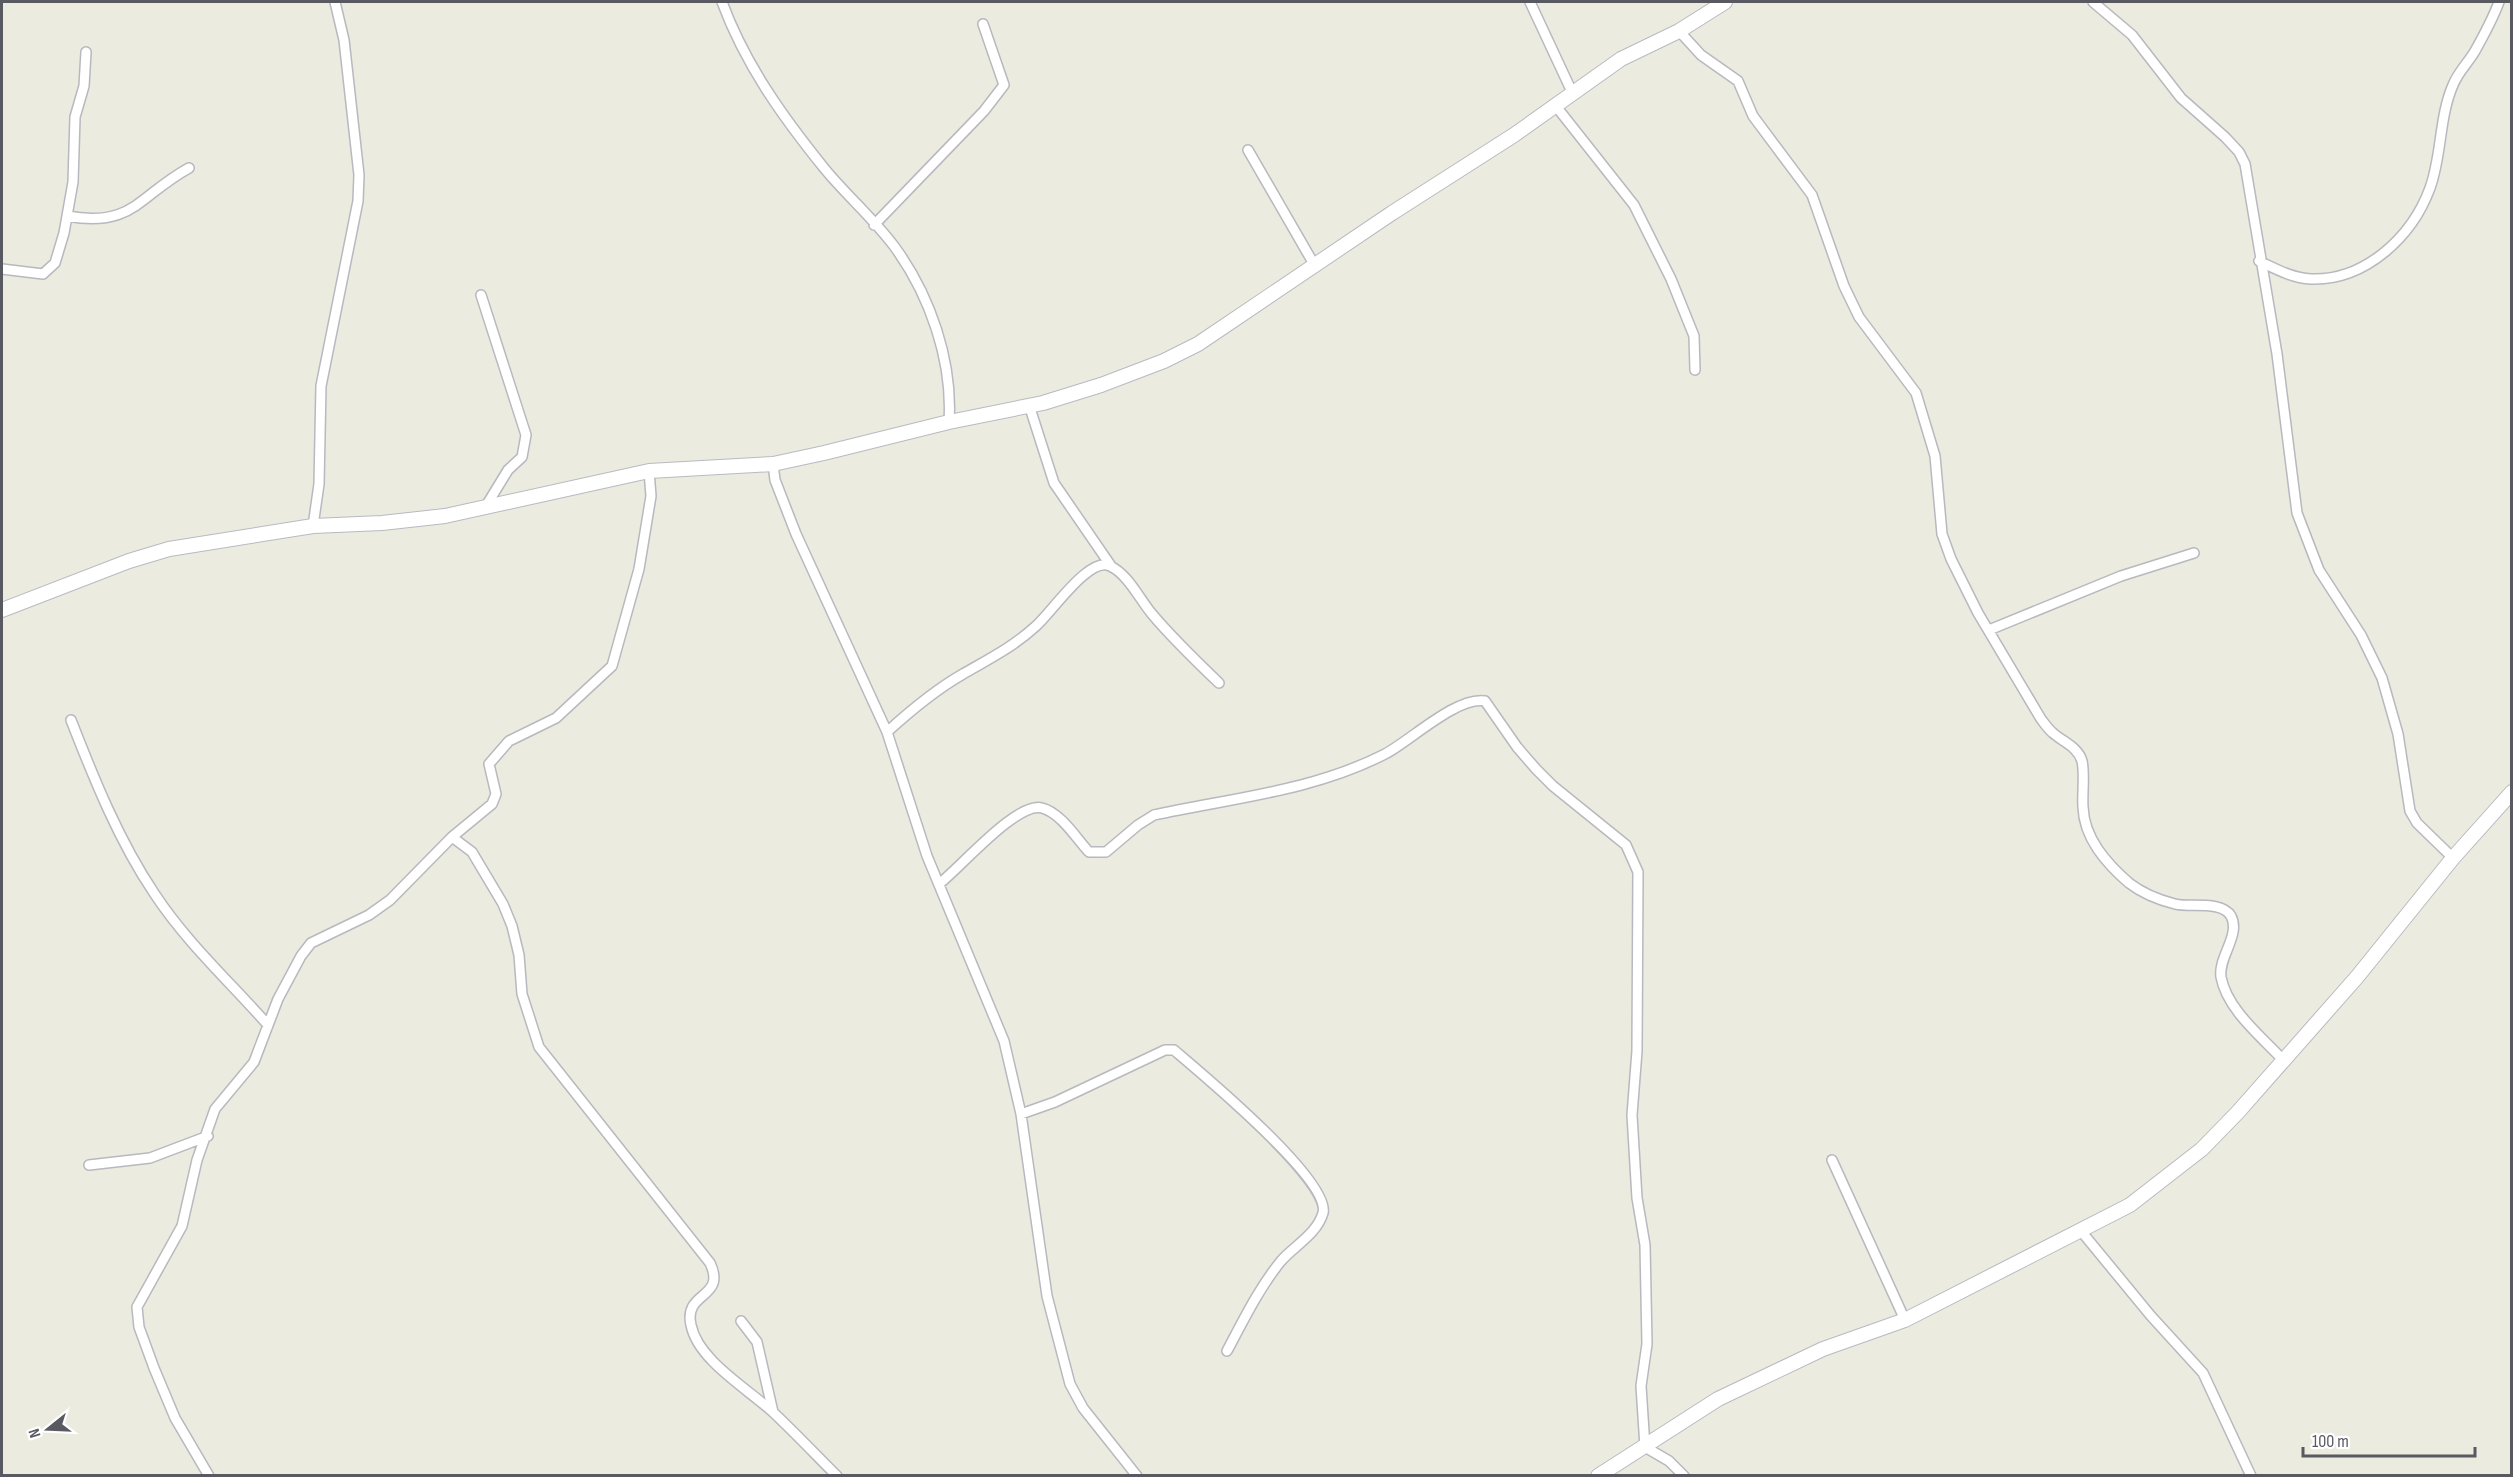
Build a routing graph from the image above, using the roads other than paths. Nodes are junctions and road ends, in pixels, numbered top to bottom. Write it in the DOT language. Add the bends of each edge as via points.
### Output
graph roads {
  1 [pos="335,2"];
  2 [pos="722,2"];
  3 [pos="1530,2"];
  4 [pos="1725,2"];
  5 [pos="2093,2"];
  6 [pos="2499,2"];
  7 [pos="983,24"];
  8 [pos="1679,31"];
  9 [pos="87,52"];
  10 [pos="1572,92"];
  11 [pos="1555,105"];
  12 [pos="1248,150"];
  13 [pos="189,168"];
  14 [pos="67,216"];
  15 [pos="874,225"];
  16 [pos="2259,261"];
  17 [pos="1315,266"];
  18 [pos="2,269"];
  19 [pos="482,295"];
  20 [pos="1695,370"];
  21 [pos="1029,405"];
  22 [pos="949,422"];
  23 [pos="773,464"];
  24 [pos="649,471"];
  25 [pos="486,506"];
  26 [pos="313,526"];
  27 [pos="2194,553"];
  28 [pos="1111,566"];
  29 [pos="2,610"];
  30 [pos="1989,630"];
  31 [pos="1219,683"];
  32 [pos="71,720"];
  33 [pos="887,732"];
  34 [pos="2511,792"];
  35 [pos="452,837"];
  36 [pos="2453,858"];
  37 [pos="939,884"];
  38 [pos="268,1024"];
  39 [pos="2284,1061"];
  40 [pos="1021,1114"];
  41 [pos="208,1136"];
  42 [pos="1832,1160"];
  43 [pos="89,1165"];
  44 [pos="2081,1231"];
  45 [pos="1905,1320"];
  46 [pos="741,1321"];
  47 [pos="1227,1351"];
  48 [pos="773,1412"];
  49 [pos="1645,1447"];
  50 [pos="209,1476"];
  51 [pos="837,1476"];
  52 [pos="1137,1476"];
  53 [pos="1598,1476"];
  54 [pos="1684,1476"];
  55 [pos="2251,1476"];
  1 -- 26 [label="street" via="344,40 359,175 358,201 321,386 320,484"];
  2 -- 15 [label="street" via="743,52 772,98"];
  3 -- 10 [label="street"];
  4 -- 8 [label="street"];
  5 -- 16 [label="street" via="2132,35 2181,98 2239,152 2245,164"];
  6 -- 16 [label="street" via="2452,86 2430,188 2395,245 2371,262 2329,279 2290,276"];
  7 -- 15 [label="street" via="1004,85 984,111"];
  8 -- 10 [label="street" via="1622,59"];
  8 -- 30 [label="street" via="1701,55 1738,81 1753,116 1812,195 1859,317 1916,393 1935,456 1942,534 1963,586"];
  9 -- 14 [label="street" via="84,86 75,117 73,182"];
  10 -- 11 [label="street"];
  11 -- 17 [label="street"];
  11 -- 20 [label="street" via="1634,205 1694,336"];
  12 -- 17 [label="street"];
  13 -- 14 [label="street" via="164,182 124,214 96,220"];
  14 -- 18 [label="street" via="56,263 50,270 32,274"];
  15 -- 22 [label="street" via="913,273 926,302 950,387"];
  16 -- 36 [label="street" via="2273,326 2301,524 2319,570 2361,635 2382,678 2398,734 2410,811"];
  17 -- 21 [label="street" via="1198,344 1164,361 1101,385"];
  19 -- 25 [label="street" via="526,435 522,457 508,470"];
  21 -- 22 [label="street"];
  21 -- 28 [label="street" via="1054,483"];
  22 -- 23 [label="street"];
  23 -- 24 [label="street"];
  23 -- 33 [label="street" via="775,480 793,526"];
  24 -- 25 [label="street"];
  24 -- 35 [label="street" via="651,496 639,569 612,666 556,718 509,741 495,755 489,764 496,794 492,804"];
  25 -- 26 [label="street" via="382,524"];
  26 -- 29 [label="street" via="169,549"];
  27 -- 30 [label="street" via="2121,576"];
  28 -- 31 [label="street"];
  28 -- 33 [label="street" via="1091,567 1024,637 944,686"];
  30 -- 39 [label="street" via="2042,719 2052,733 2077,751 2082,761 2086,828 2092,843 2131,884 2158,898 2219,908 2230,914 2234,924 2222,961 2225,990 2235,1007"];
  32 -- 38 [label="street" via="98,786 154,893"];
  33 -- 37 [label="street"];
  34 -- 36 [label="street"];
  35 -- 38 [label="street" via="390,900 369,915 311,943 290,974"];
  35 -- 48 [label="street" via="472,852 503,904 519,955 522,994 539,1047 611,1134 716,1275 714,1286 692,1305 689,1316 696,1339 724,1371"];
  36 -- 39 [label="street"];
  37 -- 40 [label="street" via="1004,1041"];
  37 -- 49 [label="street" via="1023,810 1033,807 1051,812 1089,852 1106,852 1154,815 1327,778 1395,749 1441,716 1473,701 1485,701 1536,769 1626,845 1638,872 1637,1052 1632,1115 1637,1198 1645,1245 1647,1344 1641,1386"];
  38 -- 41 [label="street" via="255,1062 216,1109"];
  39 -- 44 [label="street" via="2202,1149 2130,1205"];
  40 -- 47 [label="street" via="1165,1050 1174,1050 1258,1123 1299,1168 1323,1203 1323,1213 1304,1241 1282,1261"];
  40 -- 52 [label="street" via="1047,1296 1070,1384 1083,1408"];
  41 -- 43 [label="street" via="150,1158"];
  41 -- 50 [label="street" via="197,1160 182,1226 143,1293 136,1316 175,1418"];
  42 -- 45 [label="street"];
  44 -- 45 [label="street"];
  44 -- 55 [label="street" via="2203,1373"];
  45 -- 49 [label="street" via="1823,1349 1773,1372 1718,1399"];
  46 -- 48 [label="street" via="757,1342"];
  48 -- 51 [label="street"];
  49 -- 53 [label="street"];
  49 -- 54 [label="street" via="1669,1461"];
}
